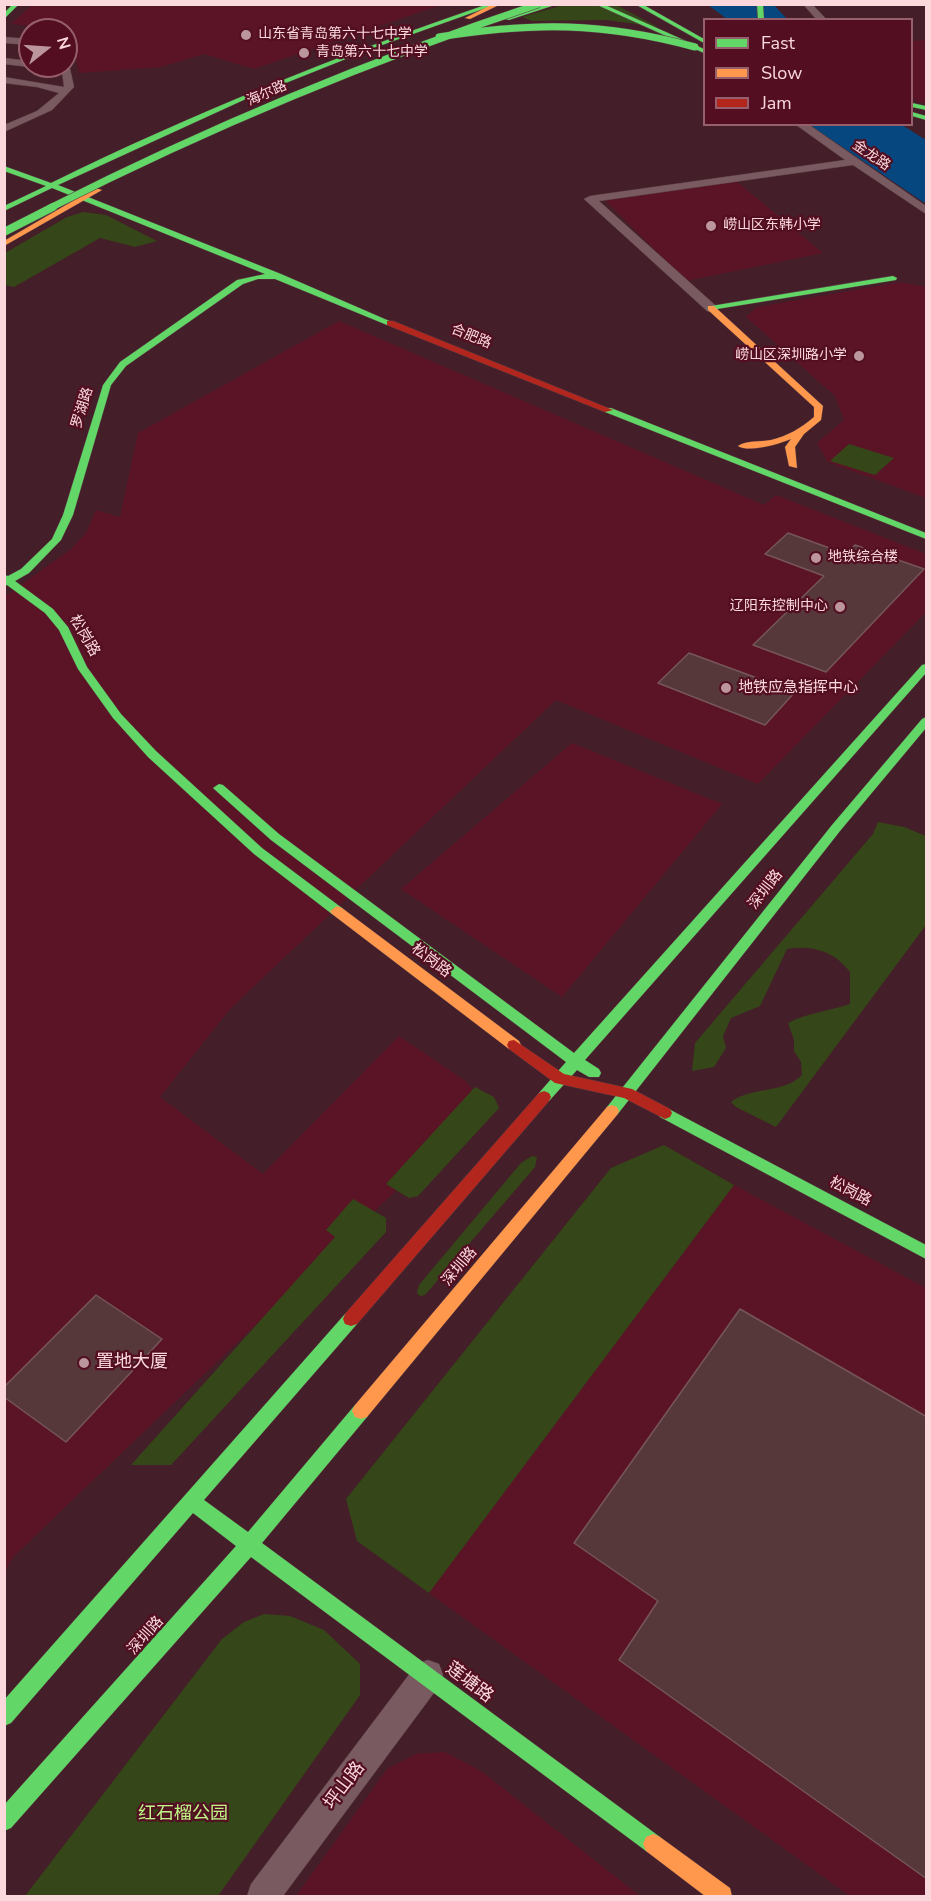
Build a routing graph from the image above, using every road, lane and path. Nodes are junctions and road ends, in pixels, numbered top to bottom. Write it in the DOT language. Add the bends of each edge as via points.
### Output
graph roads {
  1 [pos="17,4"];
  2 [pos="539,4"];
  3 [pos="556,4"];
  4 [pos="597,4"];
  5 [pos="631,4"];
  6 [pos="637,4"];
  7 [pos="650,4"];
  8 [pos="657,4"];
  9 [pos="807,4"];
  10 [pos="496,7"];
  11 [pos="4,17"];
  12 [pos="821,18"];
  13 [pos="703,30"];
  14 [pos="703,30"];
  15 [pos="439,37"];
  16 [pos="702,45"];
  17 [pos="68,78"];
  18 [pos="4,80"];
  19 [pos="66,92"];
  20 [pos="913,116"];
  21 [pos="4,118"];
  22 [pos="19,122"];
  23 [pos="927,123"];
  24 [pos="803,126"];
  25 [pos="4,129"];
  26 [pos="4,156"];
  27 [pos="853,162"];
  28 [pos="4,168"];
  29 [pos="65,178"];
  30 [pos="52,185"];
  31 [pos="92,194"];
  32 [pos="4,209"];
  33 [pos="927,211"];
  34 [pos="4,221"];
  35 [pos="4,232"];
  36 [pos="4,244"];
  37 [pos="238,245"];
  38 [pos="246,263"];
  39 [pos="278,276"];
  40 [pos="893,278"];
  41 [pos="711,308"];
  42 [pos="107,361"];
  43 [pos="801,432"];
  44 [pos="927,536"];
  45 [pos="29,547"];
  46 [pos="7,575"];
  47 [pos="927,667"];
  48 [pos="927,721"];
  49 [pos="205,776"];
  50 [pos="576,1062"];
  51 [pos="560,1079"];
  52 [pos="627,1093"];
  53 [pos="927,1252"];
  54 [pos="192,1502"];
  55 [pos="250,1544"];
  56 [pos="428,1675"];
  57 [pos="4,1716"];
  58 [pos="4,1821"];
  59 [pos="263,1896"];
  60 [pos="722,1896"];
  1 -- 11 [label="main road"];
  2 -- 15 [label="main road, 海尔路, bridge"];
  3 -- 31 [label="main road, 海尔路" via="466,32 323,87"];
  4 -- 16 [label="main road, bridge"];
  5 -- 16 [label="main road"];
  6 -- 16 [label="main road"];
  7 -- 13 [label="main road"];
  8 -- 14 [label="main road"];
  9 -- 12 [label="street"];
  10 -- 29 [label="main road, 海尔路" via="424,26 271,85"];
  10 -- 34 [label="main road, 海尔路" via="287,85 188,128 113,162"];
  15 -- 16 [label="main road, bridge" via="504,25 579,22 649,32"];
  15 -- 35 [label="main road, 海尔路, bridge" via="292,92 204,131"];
  17 -- 19 [label="street"];
  18 -- 19 [label="street"];
  19 -- 22 [label="street" via="51,106"];
  20 -- 23 [label="main road"];
  21 -- 22 [label="street"];
  22 -- 25 [label="street"];
  24 -- 27 [label="street, 金龙路"];
  26 -- 29 [label="main road, 合肥路"];
  27 -- 33 [label="street, 金龙路"];
  27 -- 41 [label="street" via="590,199"];
  28 -- 30 [label="main road, 合肥路"];
  29 -- 30 [label="main road, 海尔路"];
  29 -- 31 [label="main road, 合肥路"];
  30 -- 31 [label="main road, 合肥路"];
  30 -- 32 [label="main road, 海尔路"];
  31 -- 36 [label="main road, 海尔路"];
  31 -- 37 [label="main road, 合肥路"];
  31 -- 38 [label="main road, 合肥路"];
  38 -- 39 [label="main road, 合肥路"];
  38 -- 42 [label="main road"];
  39 -- 44 [label="main road, 合肥路"];
  39 -- 46 [label="main road, 罗湖路" via="240,282 113,375 68,515 56,540 29,574"];
  40 -- 41 [label="main road"];
  41 -- 43 [label="main road" via="815,400 820,413"];
  43 -- 43 [label="main road" via="790,447 799,468 738,444 775,442"];
  45 -- 46 [label="main road"];
  46 -- 51 [label="main road, 松岗路" via="64,629 82,667 117,716 152,754 250,844"];
  47 -- 50 [label="main road, 深圳路"];
  48 -- 52 [label="main road, 深圳路" via="836,828"];
  49 -- 50 [label="main road, 松岗路" via="276,837"];
  50 -- 51 [label="main road, 深圳路"];
  50 -- 52 [label="main road, 松岗路"];
  51 -- 52 [label="main road, 松岗路"];
  51 -- 54 [label="main road, 深圳路"];
  52 -- 53 [label="main road, 松岗路"];
  52 -- 55 [label="main road, 深圳路"];
  54 -- 55 [label="main road, 莲塘路"];
  54 -- 57 [label="main road, 深圳路"];
  55 -- 56 [label="main road, 莲塘路"];
  55 -- 58 [label="main road, 深圳路"];
  56 -- 59 [label="street, 坪山路"];
  56 -- 60 [label="main road, 莲塘路"];
}
